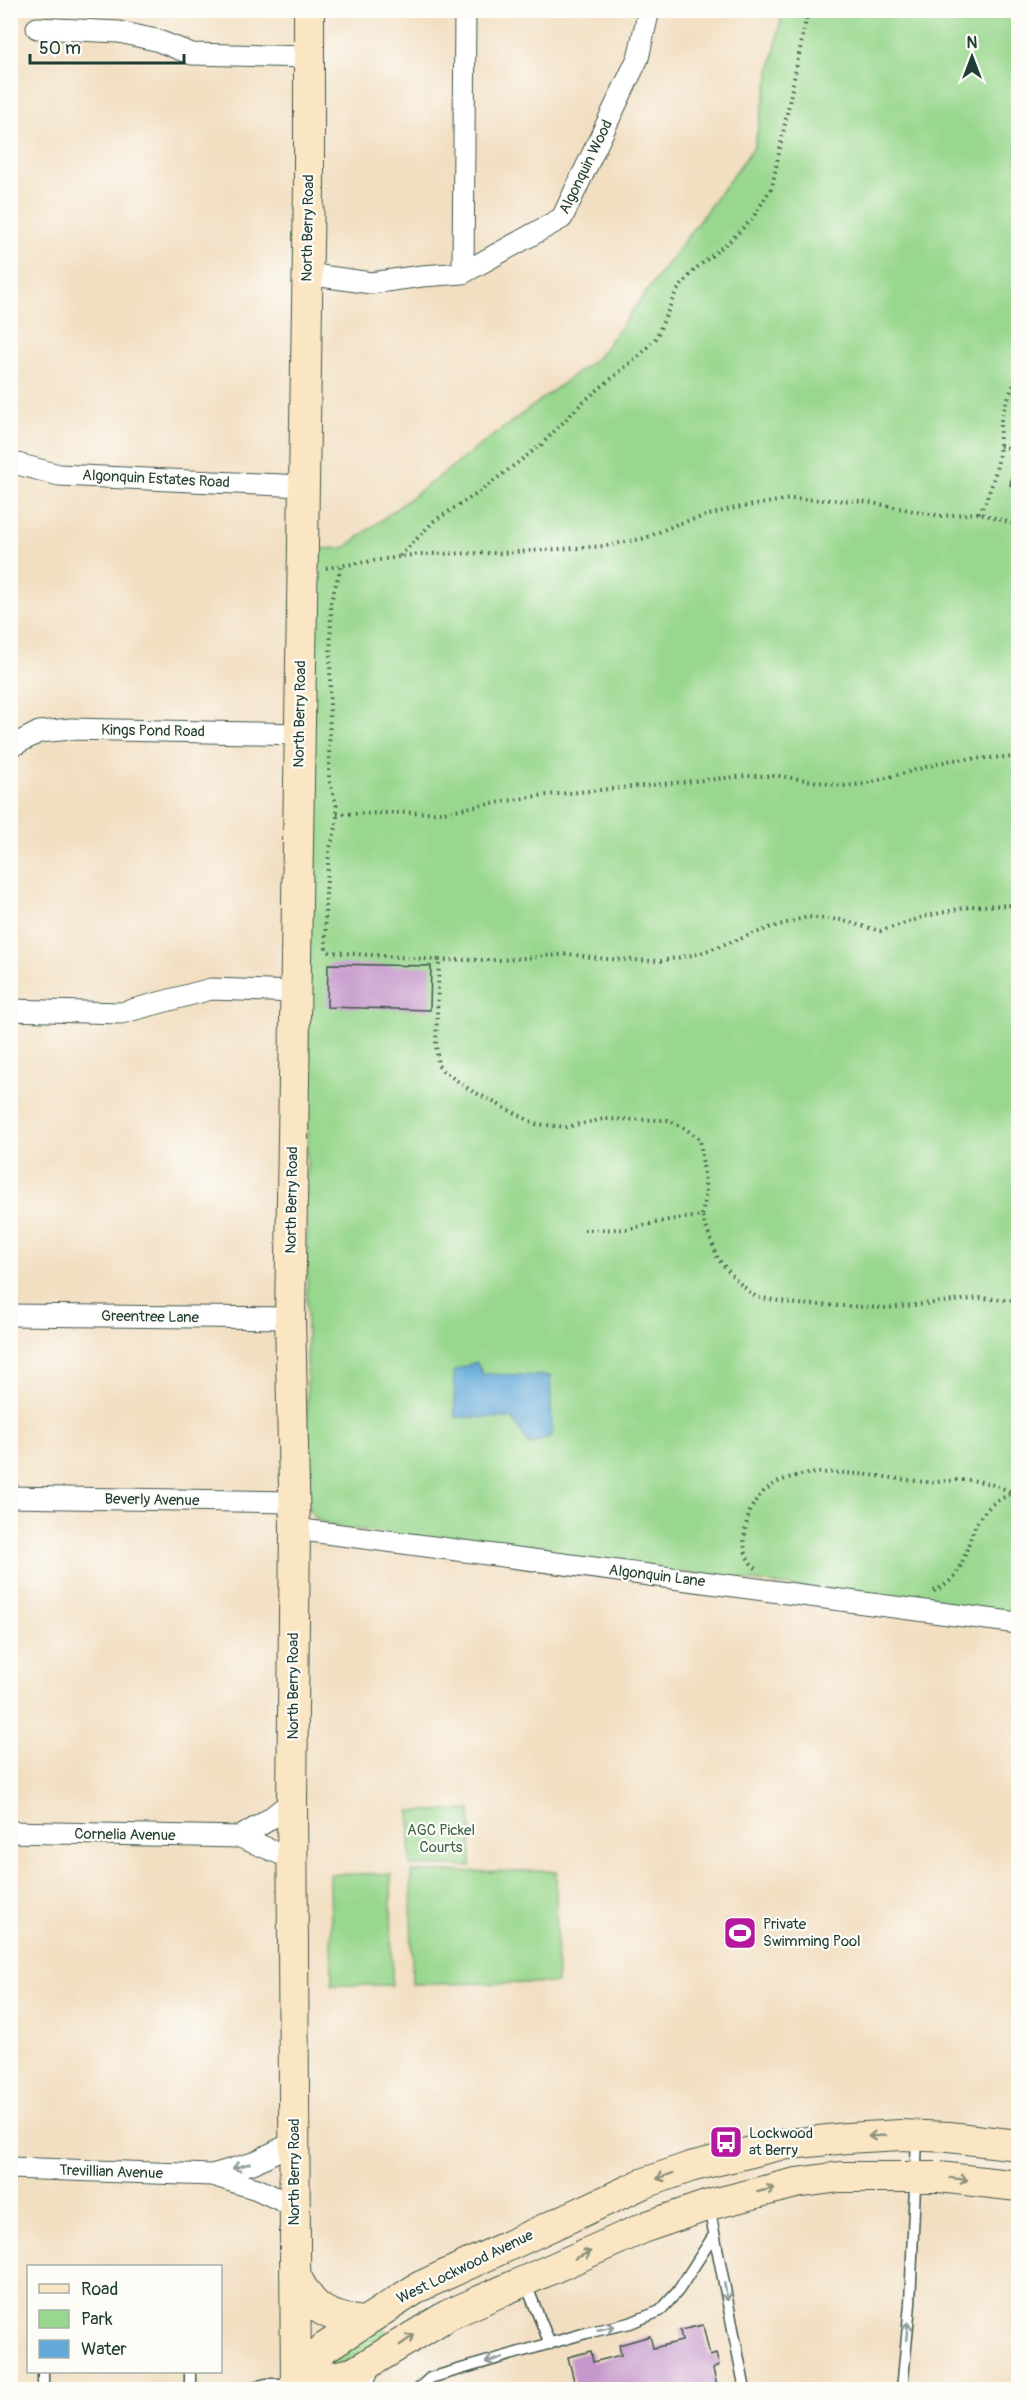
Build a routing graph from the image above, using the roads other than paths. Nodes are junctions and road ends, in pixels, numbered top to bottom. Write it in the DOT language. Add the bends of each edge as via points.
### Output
graph roads {
  1 [pos="309,10"];
  2 [pos="465,10"];
  3 [pos="649,10"];
  4 [pos="37,28"];
  5 [pos="308,57"];
  6 [pos="463,273"];
  7 [pos="307,274"];
  8 [pos="10,462"];
  9 [pos="304,486"];
  10 [pos="300,734"];
  11 [pos="10,747"];
  12 [pos="296,992"];
  13 [pos="10,1010"];
  14 [pos="10,1315"];
  15 [pos="290,1318"];
  16 [pos="10,1497"];
  17 [pos="294,1516"];
  18 [pos="1018,1623"];
  19 [pos="292,1801"];
  20 [pos="10,1832"];
  21 [pos="240,1837"];
  22 [pos="293,1859"];
  23 [pos="917,2135"];
  24 [pos="294,2142"];
  25 [pos="1018,2145"];
  26 [pos="697,2166"];
  27 [pos="10,2168"];
  28 [pos="213,2175"];
  29 [pos="916,2176"];
  30 [pos="1018,2186"];
  31 [pos="709,2205"];
  32 [pos="293,2206"];
  33 [pos="714,2235"];
  34 [pos="510,2244"];
  35 [pos="295,2274"];
  36 [pos="525,2282"];
  37 [pos="363,2322"];
  38 [pos="550,2344"];
  39 [pos="380,2358"];
  40 [pos="43,2373"];
  41 [pos="190,2373"];
  42 [pos="296,2386"];
  43 [pos="43,2390"];
  44 [pos="190,2390"];
  45 [pos="240,2390"];
  46 [pos="365,2390"];
  47 [pos="417,2390"];
  48 [pos="745,2390"];
  49 [pos="902,2390"];
  1 -- 5 [label="main road, North Berry Road"];
  2 -- 6 [label="street"];
  3 -- 6 [label="street, Algonquin Wood" via="638,58 562,218"];
  4 -- 5 [label="street" via="119,32 156,40 192,54"];
  5 -- 7 [label="main road, North Berry Road"];
  6 -- 7 [label="street, Algonquin Wood" via="371,283"];
  7 -- 9 [label="main road, North Berry Road"];
  8 -- 9 [label="street, Algonquin Estates Road" via="59,475"];
  9 -- 10 [label="main road, North Berry Road"];
  10 -- 11 [label="street, Kings Pond Road" via="71,729 39,732"];
  10 -- 12 [label="main road, North Berry Road"];
  12 -- 13 [label="street" via="211,990 121,1013"];
  12 -- 15 [label="main road, North Berry Road"];
  14 -- 15 [label="street, Greentree Lane"];
  15 -- 17 [label="main road, North Berry Road"];
  16 -- 17 [label="street, Beverly Avenue"];
  17 -- 18 [label="street, Algonquin Lane"];
  17 -- 19 [label="main road, North Berry Road"];
  19 -- 21 [label="street"];
  19 -- 22 [label="main road, North Berry Road"];
  20 -- 21 [label="street, Cornelia Avenue"];
  21 -- 22 [label="street, Cornelia Avenue"];
  22 -- 24 [label="main road, North Berry Road"];
  23 -- 25 [label="main road, West Lockwood Avenue"];
  23 -- 26 [label="main road, West Lockwood Avenue, one-way" via="780,2145"];
  23 -- 29 [label="lane"];
  24 -- 28 [label="street, Trevillian Avenue, one-way" via="253,2163"];
  24 -- 32 [label="main road, North Berry Road"];
  26 -- 31 [label="main road"];
  26 -- 34 [label="main road, West Lockwood Avenue, one-way" via="642,2184"];
  27 -- 28 [label="street, Trevillian Avenue"];
  28 -- 32 [label="street, Trevillian Avenue"];
  29 -- 30 [label="main road, one-way"];
  31 -- 29 [label="main road, one-way" via="818,2180"];
  49 -- 29 [label="lane, one-way"];
  31 -- 33 [label="lane"];
  36 -- 31 [label="main road, one-way" via="648,2226"];
  32 -- 35 [label="main road, North Berry Road"];
  38 -- 33 [label="lane, one-way" via="660,2311 678,2291"];
  33 -- 48 [label="lane, one-way"];
  34 -- 36 [label="main road"];
  34 -- 37 [label="main road, West Lockwood Avenue" via="419,2287"];
  35 -- 37 [label="main road" via="319,2309 338,2318"];
  35 -- 42 [label="main road, North Berry Road"];
  36 -- 38 [label="lane"];
  39 -- 36 [label="main road, one-way" via="448,2315"];
  37 -- 42 [label="main road, West Lockwood Avenue" via="324,2348"];
  38 -- 47 [label="lane, one-way" via="430,2378"];
  39 -- 42 [label="main road" via="353,2373"];
  39 -- 46 [label="lane"];
  40 -- 43 [label="lane"];
  41 -- 44 [label="lane"];
  42 -- 45 [label="lane" via="266,2384"];
}
